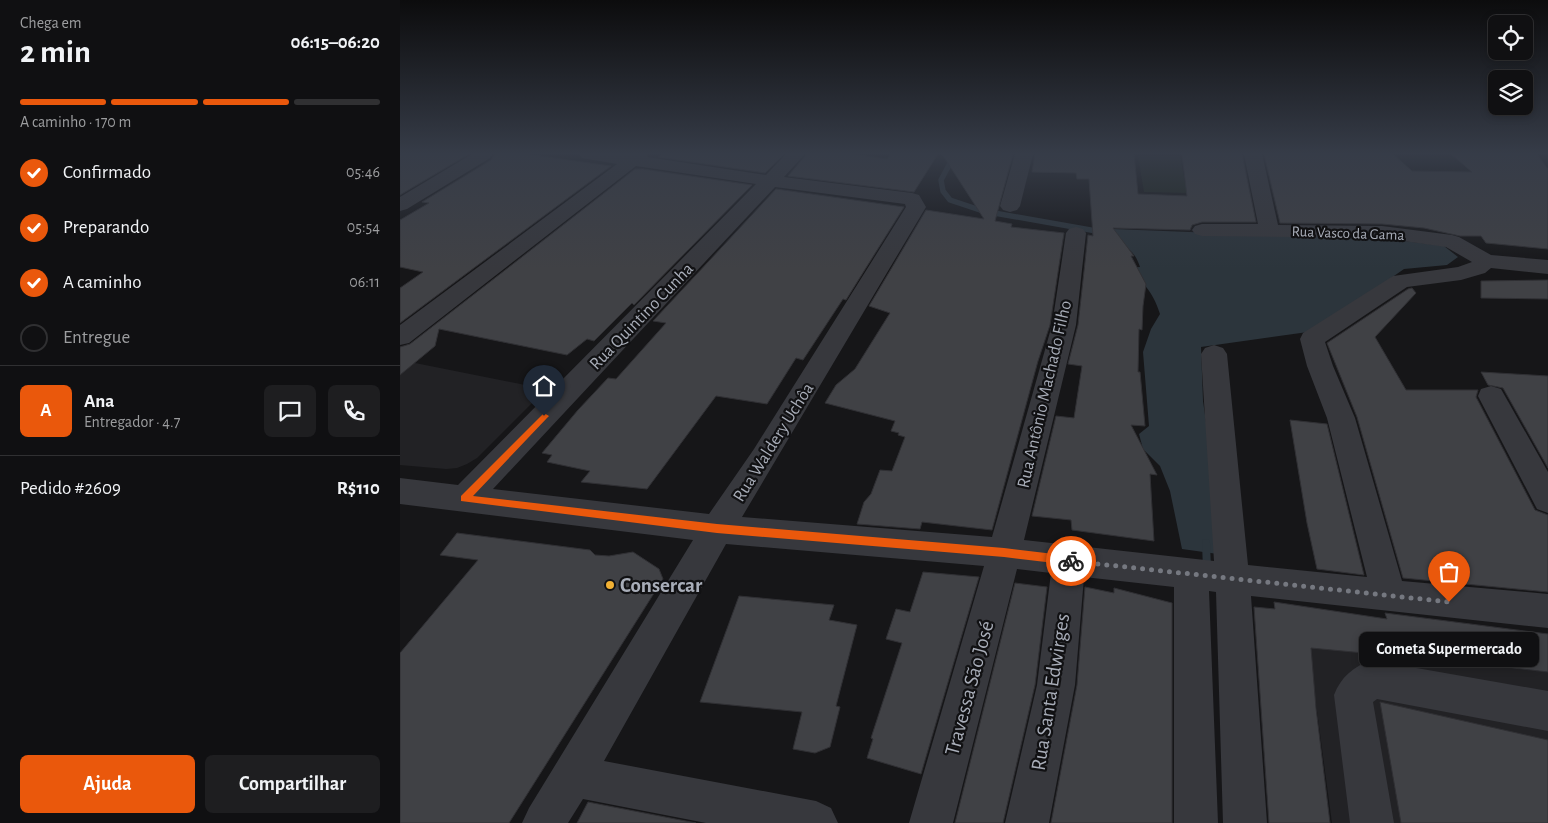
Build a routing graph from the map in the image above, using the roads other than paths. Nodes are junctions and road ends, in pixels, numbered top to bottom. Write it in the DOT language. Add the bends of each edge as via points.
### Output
graph roads {
  1 [pos="421,192"];
  2 [pos="590,192"];
  3 [pos="761,192"];
  4 [pos="865,192"];
  5 [pos="1014,192"];
  6 [pos="1261,192"];
  7 [pos="400,205"];
  8 [pos="1010,206"];
  9 [pos="1202,230"];
  10 [pos="1269,231"];
  11 [pos="1076,233"];
  12 [pos="1486,261"];
  13 [pos="1548,268"];
  14 [pos="400,336"];
  15 [pos="1214,354"];
  16 [pos="1491,396"];
  17 [pos="400,491"];
  18 [pos="464,499"];
  19 [pos="1548,500"];
  20 [pos="717,528"];
  21 [pos="1004,553"];
  22 [pos="1069,560"];
  23 [pos="1192,574"];
  24 [pos="1246,580"];
  25 [pos="1389,596"];
  26 [pos="1548,611"];
  27 [pos="1548,711"];
  28 [pos="573,776"];
  29 [pos="544,823"];
  30 [pos="816,823"];
  31 [pos="931,823"];
  32 [pos="1027,823"];
  33 [pos="1196,823"];
  34 [pos="1245,823"];
  35 [pos="1372,823"];
  1 -- 7 [label="street"];
  2 -- 14 [label="street"];
  3 -- 18 [label="street, Rua Quintino Cunha"];
  4 -- 20 [label="street, Rua Waldery Uchôa" via="912,199 916,208"];
  5 -- 8 [label="street"];
  6 -- 10 [label="street"];
  9 -- 10 [label="street, Rua Vasco da Gama"];
  10 -- 12 [label="street, Rua Vasco da Gama" via="1382,232 1452,241"];
  11 -- 21 [label="street, Rua Antônio Machado Filho" via="1064,325"];
  12 -- 13 [label="street, Rua Vasco da Gama"];
  12 -- 25 [label="street" via="1461,273 1401,281 1312,339 1341,418"];
  15 -- 24 [label="street"];
  16 -- 19 [label="street"];
  17 -- 18 [label="street"];
  18 -- 20 [label="street"];
  20 -- 21 [label="street"];
  20 -- 28 [label="street, Rua Waldery Uchôa"];
  21 -- 22 [label="street"];
  21 -- 31 [label="street, Travessa São José"];
  22 -- 23 [label="street"];
  22 -- 32 [label="street, Rua Santa Edwirges" via="1056,685"];
  23 -- 24 [label="street"];
  23 -- 33 [label="street"];
  24 -- 25 [label="street"];
  24 -- 34 [label="street"];
  25 -- 26 [label="street"];
  27 -- 35 [label="street" via="1371,680 1353,695"];
  28 -- 29 [label="street, Rua Waldery Uchôa"];
  28 -- 30 [label="street"];
}
